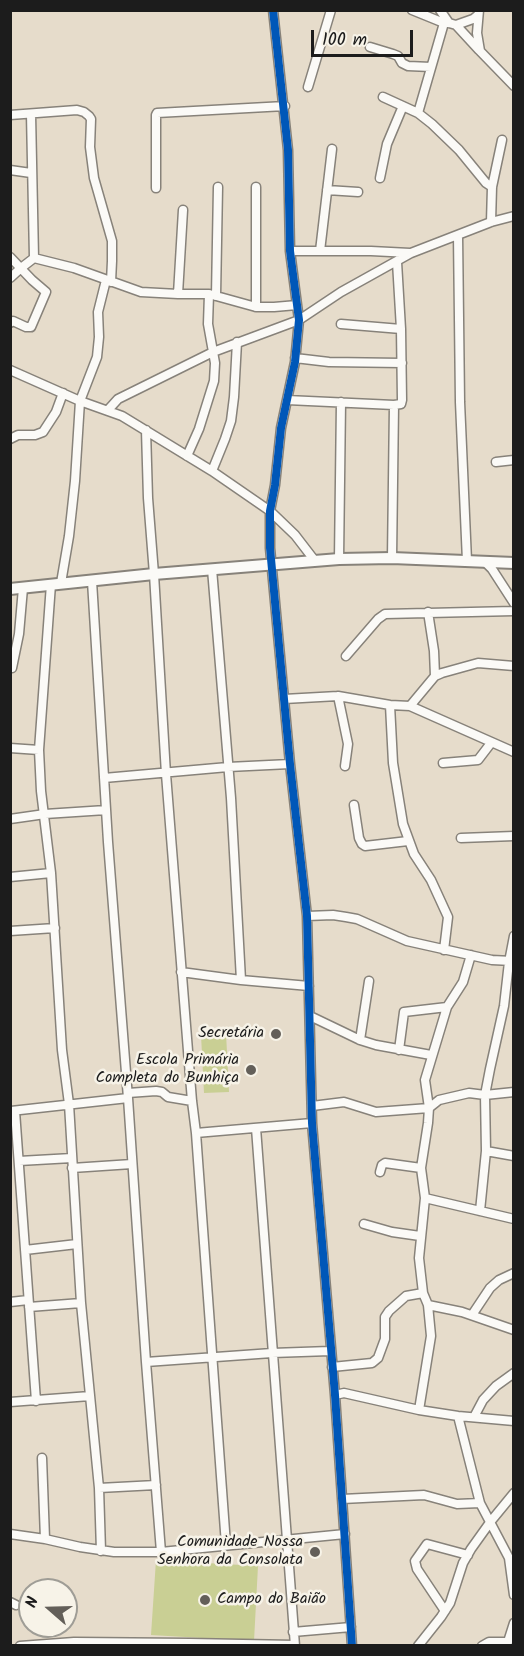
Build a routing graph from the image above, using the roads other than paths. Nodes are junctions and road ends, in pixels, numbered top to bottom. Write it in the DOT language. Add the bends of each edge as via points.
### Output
graph roads {
  1 [pos="273,10"];
  2 [pos="331,10"];
  3 [pos="412,10"];
  4 [pos="441,10"];
  5 [pos="478,13"];
  6 [pos="450,24"];
  7 [pos="370,47"];
  8 [pos="480,51"];
  9 [pos="431,67"];
  10 [pos="513,86"];
  11 [pos="308,87"];
  12 [pos="383,97"];
  13 [pos="285,106"];
  14 [pos="403,106"];
  15 [pos="418,113"];
  16 [pos="31,114"];
  17 [pos="10,115"];
  18 [pos="502,140"];
  19 [pos="332,149"];
  20 [pos="10,170"];
  21 [pos="31,173"];
  22 [pos="380,178"];
  23 [pos="256,187"];
  24 [pos="492,187"];
  25 [pos="156,188"];
  26 [pos="218,188"];
  27 [pos="327,190"];
  28 [pos="358,192"];
  29 [pos="183,210"];
  30 [pos="513,216"];
  31 [pos="491,222"];
  32 [pos="459,235"];
  33 [pos="290,251"];
  34 [pos="320,251"];
  35 [pos="411,253"];
  36 [pos="10,257"];
  37 [pos="34,258"];
  38 [pos="397,262"];
  39 [pos="21,268"];
  40 [pos="10,278"];
  41 [pos="108,281"];
  42 [pos="178,294"];
  43 [pos="212,295"];
  44 [pos="297,305"];
  45 [pos="256,307"];
  46 [pos="299,320"];
  47 [pos="10,323"];
  48 [pos="341,324"];
  49 [pos="401,329"];
  50 [pos="237,342"];
  51 [pos="213,352"];
  52 [pos="296,358"];
  53 [pos="402,363"];
  54 [pos="10,370"];
  55 [pos="63,393"];
  56 [pos="287,400"];
  57 [pos="80,401"];
  58 [pos="341,402"];
  59 [pos="394,405"];
  60 [pos="108,410"];
  61 [pos="146,430"];
  62 [pos="10,439"];
  63 [pos="187,456"];
  64 [pos="513,460"];
  65 [pos="496,462"];
  66 [pos="212,471"];
  67 [pos="270,511"];
  68 [pos="392,558"];
  69 [pos="339,560"];
  70 [pos="315,561"];
  71 [pos="467,561"];
  72 [pos="485,562"];
  73 [pos="513,562"];
  74 [pos="271,565"];
  75 [pos="212,569"];
  76 [pos="154,574"];
  77 [pos="92,581"];
  78 [pos="56,584"];
  79 [pos="23,588"];
  80 [pos="10,589"];
  81 [pos="513,603"];
  82 [pos="513,611"];
  83 [pos="428,612"];
  84 [pos="346,656"];
  85 [pos="513,666"];
  86 [pos="12,668"];
  87 [pos="435,676"];
  88 [pos="338,696"];
  89 [pos="284,699"];
  90 [pos="390,705"];
  91 [pos="410,705"];
  92 [pos="491,743"];
  93 [pos="10,747"];
  94 [pos="39,750"];
  95 [pos="513,752"];
  96 [pos="443,763"];
  97 [pos="290,764"];
  98 [pos="345,766"];
  99 [pos="228,767"];
  100 [pos="166,774"];
  101 [pos="104,778"];
  102 [pos="354,805"];
  103 [pos="106,810"];
  104 [pos="45,814"];
  105 [pos="10,819"];
  106 [pos="513,836"];
  107 [pos="462,838"];
  108 [pos="408,842"];
  109 [pos="51,873"];
  110 [pos="10,877"];
  111 [pos="307,916"];
  112 [pos="55,928"];
  113 [pos="10,931"];
  114 [pos="513,936"];
  115 [pos="444,950"];
  116 [pos="471,955"];
  117 [pos="511,961"];
  118 [pos="181,972"];
  119 [pos="241,980"];
  120 [pos="369,981"];
  121 [pos="309,986"];
  122 [pos="447,1007"];
  123 [pos="310,1016"];
  124 [pos="360,1040"];
  125 [pos="399,1050"];
  126 [pos="431,1055"];
  127 [pos="513,1092"];
  128 [pos="128,1095"];
  129 [pos="485,1095"];
  130 [pos="192,1101"];
  131 [pos="69,1104"];
  132 [pos="312,1106"];
  133 [pos="429,1108"];
  134 [pos="13,1111"];
  135 [pos="312,1124"];
  136 [pos="256,1128"];
  137 [pos="196,1133"];
  138 [pos="486,1151"];
  139 [pos="513,1156"];
  140 [pos="19,1161"];
  141 [pos="72,1163"];
  142 [pos="132,1164"];
  143 [pos="421,1168"];
  144 [pos="380,1172"];
  145 [pos="425,1198"];
  146 [pos="22,1211"];
  147 [pos="480,1211"];
  148 [pos="10,1212"];
  149 [pos="513,1218"];
  150 [pos="364,1224"];
  151 [pos="420,1236"];
  152 [pos="77,1244"];
  153 [pos="25,1250"];
  154 [pos="513,1273"];
  155 [pos="423,1293"];
  156 [pos="10,1302"];
  157 [pos="81,1303"];
  158 [pos="29,1304"];
  159 [pos="428,1305"];
  160 [pos="472,1315"];
  161 [pos="513,1330"];
  162 [pos="330,1351"];
  163 [pos="272,1353"];
  164 [pos="213,1358"];
  165 [pos="146,1362"];
  166 [pos="332,1367"];
  167 [pos="513,1373"];
  168 [pos="335,1395"];
  169 [pos="90,1396"];
  170 [pos="36,1401"];
  171 [pos="10,1402"];
  172 [pos="419,1410"];
  173 [pos="458,1416"];
  174 [pos="474,1417"];
  175 [pos="513,1421"];
  176 [pos="42,1458"];
  177 [pos="156,1485"];
  178 [pos="99,1488"];
  179 [pos="513,1493"];
  180 [pos="342,1498"];
  181 [pos="480,1503"];
  182 [pos="491,1521"];
  183 [pos="10,1534"];
  184 [pos="345,1534"];
  185 [pos="45,1539"];
  186 [pos="286,1540"];
  187 [pos="226,1545"];
  188 [pos="101,1551"];
  189 [pos="161,1552"];
  190 [pos="468,1556"];
  191 [pos="511,1557"];
  192 [pos="513,1594"];
  193 [pos="445,1611"];
  194 [pos="513,1623"];
  195 [pos="351,1627"];
  196 [pos="293,1632"];
  197 [pos="423,1644"];
  198 [pos="508,1644"];
  199 [pos="295,1645"];
  200 [pos="20,1646"];
  201 [pos="352,1646"];
  202 [pos="482,1646"];
  1 -- 13 [label="street"];
  2 -- 11 [label="street"];
  3 -- 6 [label="street"];
  4 -- 6 [label="street"];
  5 -- 6 [label="street" via="472,20"];
  5 -- 8 [label="street"];
  6 -- 8 [label="street"];
  6 -- 9 [label="street"];
  7 -- 9 [label="street" via="398,56 408,66"];
  8 -- 10 [label="street"];
  9 -- 15 [label="street"];
  12 -- 14 [label="street"];
  13 -- 25 [label="street" via="158,113"];
  13 -- 33 [label="street"];
  14 -- 15 [label="street"];
  14 -- 22 [label="street" via="387,144"];
  15 -- 24 [label="street"];
  16 -- 17 [label="street"];
  16 -- 21 [label="street"];
  16 -- 41 [label="street" via="77,110 91,119 94,178 112,241"];
  18 -- 24 [label="street"];
  19 -- 27 [label="street"];
  20 -- 21 [label="street"];
  21 -- 37 [label="street"];
  23 -- 45 [label="street"];
  24 -- 31 [label="street"];
  26 -- 43 [label="street"];
  27 -- 28 [label="street"];
  27 -- 34 [label="street"];
  29 -- 42 [label="street"];
  30 -- 31 [label="street"];
  31 -- 32 [label="street"];
  32 -- 35 [label="street"];
  32 -- 71 [label="street" via="460,402"];
  33 -- 34 [label="street"];
  33 -- 44 [label="street"];
  34 -- 35 [label="street"];
  35 -- 38 [label="street"];
  36 -- 39 [label="street"];
  37 -- 39 [label="street"];
  37 -- 41 [label="street"];
  38 -- 46 [label="street"];
  38 -- 49 [label="street"];
  39 -- 40 [label="street"];
  39 -- 47 [label="street" via="46,294 31,327"];
  41 -- 42 [label="street" via="141,292"];
  41 -- 57 [label="street" via="98,312 97,357"];
  42 -- 43 [label="street"];
  43 -- 45 [label="street"];
  43 -- 51 [label="street" via="208,324"];
  44 -- 45 [label="street"];
  44 -- 46 [label="street"];
  46 -- 50 [label="street"];
  46 -- 52 [label="street"];
  48 -- 49 [label="street"];
  49 -- 53 [label="street"];
  50 -- 51 [label="street"];
  50 -- 66 [label="street" via="231,421"];
  51 -- 60 [label="street" via="118,399"];
  51 -- 63 [label="street" via="214,381 200,429"];
  52 -- 53 [label="street"];
  52 -- 56 [label="street"];
  53 -- 59 [label="street" via="402,400"];
  54 -- 55 [label="street"];
  55 -- 57 [label="street"];
  55 -- 62 [label="street" via="43,432"];
  56 -- 58 [label="street"];
  56 -- 67 [label="street"];
  57 -- 60 [label="street"];
  57 -- 78 [label="street" via="69,536"];
  58 -- 59 [label="street"];
  58 -- 69 [label="street"];
  59 -- 68 [label="street"];
  60 -- 61 [label="street"];
  61 -- 63 [label="street"];
  61 -- 76 [label="street"];
  63 -- 66 [label="street"];
  64 -- 65 [label="street"];
  66 -- 67 [label="street"];
  67 -- 70 [label="street" via="295,534"];
  67 -- 74 [label="street"];
  68 -- 69 [label="street"];
  68 -- 71 [label="street"];
  69 -- 70 [label="street"];
  70 -- 74 [label="street"];
  71 -- 72 [label="street"];
  72 -- 73 [label="street"];
  72 -- 81 [label="street"];
  74 -- 75 [label="street"];
  74 -- 89 [label="street"];
  75 -- 76 [label="street"];
  75 -- 99 [label="street"];
  76 -- 77 [label="street"];
  76 -- 100 [label="street"];
  77 -- 78 [label="street"];
  77 -- 101 [label="street"];
  78 -- 79 [label="street"];
  78 -- 94 [label="street" via="40,670"];
  79 -- 80 [label="street"];
  79 -- 86 [label="street"];
  82 -- 83 [label="street"];
  83 -- 84 [label="street" via="381,616"];
  83 -- 87 [label="street"];
  85 -- 87 [label="street" via="473,664"];
  87 -- 91 [label="street"];
  88 -- 89 [label="street"];
  88 -- 90 [label="street"];
  88 -- 98 [label="street" via="348,744"];
  89 -- 97 [label="street"];
  90 -- 91 [label="street"];
  90 -- 108 [label="street" via="396,784"];
  91 -- 92 [label="street"];
  92 -- 95 [label="street"];
  92 -- 96 [label="street" via="478,760"];
  93 -- 94 [label="street"];
  94 -- 104 [label="street"];
  97 -- 99 [label="street"];
  97 -- 111 [label="street"];
  99 -- 100 [label="street"];
  99 -- 119 [label="street"];
  100 -- 101 [label="street"];
  100 -- 118 [label="street"];
  101 -- 103 [label="street"];
  102 -- 108 [label="street" via="362,844"];
  103 -- 104 [label="street"];
  103 -- 128 [label="street"];
  104 -- 105 [label="street"];
  104 -- 109 [label="street"];
  106 -- 107 [label="street"];
  108 -- 115 [label="street" via="448,917"];
  109 -- 110 [label="street"];
  109 -- 112 [label="street"];
  111 -- 115 [label="street" via="357,919 407,941"];
  111 -- 121 [label="street"];
  112 -- 113 [label="street"];
  112 -- 131 [label="street"];
  114 -- 117 [label="street"];
  115 -- 116 [label="street"];
  116 -- 117 [label="street"];
  116 -- 122 [label="street" via="463,982"];
  117 -- 129 [label="street"];
  118 -- 119 [label="street"];
  118 -- 130 [label="street"];
  119 -- 121 [label="street"];
  120 -- 124 [label="street"];
  121 -- 123 [label="street"];
  122 -- 125 [label="street" via="404,1012"];
  122 -- 126 [label="street"];
  123 -- 124 [label="street"];
  123 -- 132 [label="street"];
  124 -- 125 [label="street"];
  125 -- 126 [label="street"];
  126 -- 133 [label="street" via="425,1080"];
  127 -- 129 [label="street"];
  128 -- 130 [label="street" via="156,1091"];
  128 -- 131 [label="street"];
  128 -- 142 [label="street"];
  129 -- 133 [label="street" via="452,1096"];
  129 -- 138 [label="street"];
  130 -- 137 [label="street"];
  131 -- 134 [label="street"];
  131 -- 141 [label="street"];
  132 -- 133 [label="street" via="344,1102 376,1112"];
  132 -- 135 [label="street"];
  133 -- 143 [label="street"];
  134 -- 140 [label="street"];
  135 -- 136 [label="street"];
  135 -- 162 [label="street"];
  136 -- 137 [label="street"];
  136 -- 163 [label="street"];
  137 -- 164 [label="street"];
  138 -- 139 [label="street"];
  138 -- 147 [label="street"];
  140 -- 141 [label="street"];
  140 -- 146 [label="street"];
  141 -- 142 [label="street"];
  141 -- 152 [label="street"];
  142 -- 165 [label="street"];
  143 -- 144 [label="street" via="385,1163"];
  143 -- 145 [label="street"];
  145 -- 147 [label="street"];
  145 -- 151 [label="street"];
  146 -- 148 [label="street"];
  146 -- 153 [label="street"];
  147 -- 149 [label="street"];
  150 -- 151 [label="street"];
  151 -- 155 [label="street"];
  152 -- 153 [label="street"];
  152 -- 157 [label="street"];
  153 -- 158 [label="street"];
  154 -- 160 [label="street" via="490,1288"];
  155 -- 159 [label="street"];
  155 -- 166 [label="street" via="406,1296 389,1311 385,1317 385,1339 372,1363"];
  156 -- 158 [label="street"];
  157 -- 158 [label="street"];
  157 -- 169 [label="street"];
  158 -- 170 [label="street"];
  159 -- 160 [label="street"];
  159 -- 172 [label="street" via="431,1336"];
  160 -- 161 [label="street"];
  162 -- 163 [label="street"];
  162 -- 166 [label="street"];
  163 -- 164 [label="street"];
  163 -- 186 [label="street"];
  164 -- 165 [label="street"];
  164 -- 187 [label="street"];
  165 -- 177 [label="street"];
  166 -- 168 [label="street"];
  167 -- 174 [label="street" via="483,1400"];
  168 -- 172 [label="street" via="344,1393"];
  168 -- 180 [label="street"];
  169 -- 170 [label="street"];
  169 -- 178 [label="street"];
  170 -- 171 [label="street"];
  172 -- 173 [label="street"];
  173 -- 174 [label="street"];
  173 -- 181 [label="street"];
  174 -- 175 [label="street"];
  176 -- 185 [label="street"];
  177 -- 178 [label="street"];
  177 -- 189 [label="street"];
  178 -- 188 [label="street"];
  179 -- 182 [label="street"];
  180 -- 181 [label="street" via="424,1495 457,1504"];
  180 -- 184 [label="street"];
  181 -- 182 [label="street"];
  182 -- 190 [label="street"];
  182 -- 191 [label="street"];
  183 -- 185 [label="street"];
  184 -- 186 [label="street"];
  184 -- 195 [label="street"];
  185 -- 188 [label="street"];
  186 -- 187 [label="street"];
  186 -- 196 [label="street"];
  187 -- 189 [label="street"];
  188 -- 189 [label="street"];
  190 -- 193 [label="street"];
  190 -- 193 [label="street" via="427,1544 416,1561 417,1569"];
  191 -- 192 [label="street"];
  193 -- 197 [label="street"];
  194 -- 198 [label="street"];
  195 -- 196 [label="street"];
  195 -- 201 [label="street"];
  196 -- 199 [label="street"];
  198 -- 202 [label="street" via="489,1642"];
  199 -- 200 [label="street" via="74,1642"];
}
